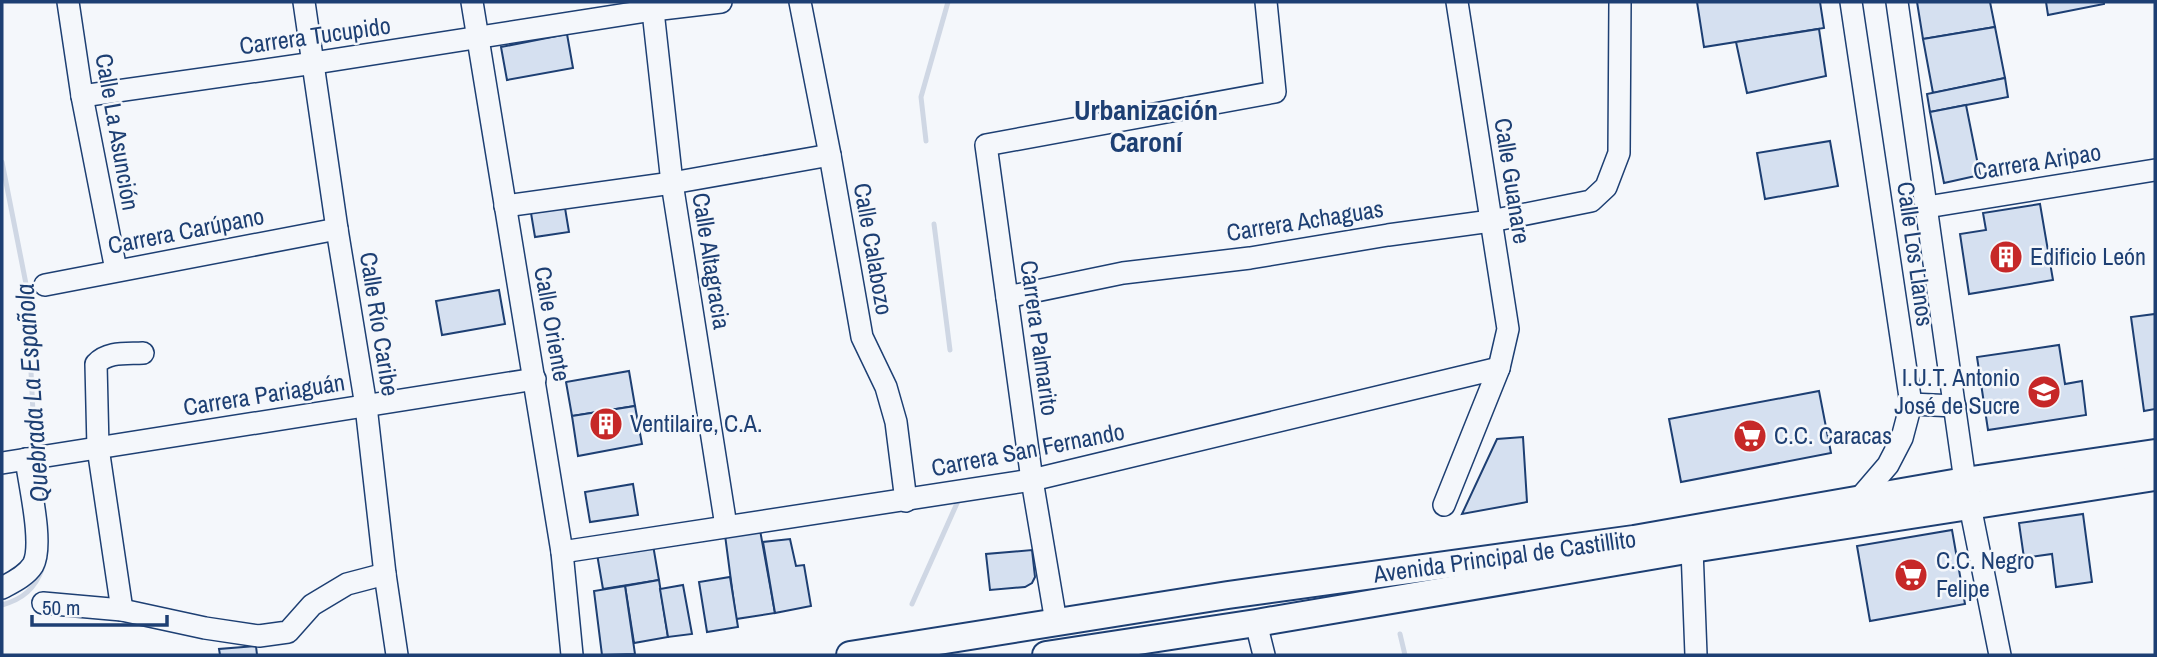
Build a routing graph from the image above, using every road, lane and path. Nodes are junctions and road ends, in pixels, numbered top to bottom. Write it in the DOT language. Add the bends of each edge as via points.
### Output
graph roads {
  1 [pos="68,2"];
  2 [pos="304,2"];
  3 [pos="472,2"];
  4 [pos="722,2"];
  5 [pos="800,2"];
  6 [pos="1266,2"];
  7 [pos="1457,2"];
  8 [pos="1620,2"];
  9 [pos="1851,2"];
  10 [pos="1897,2"];
  11 [pos="653,6"];
  12 [pos="478,38"];
  13 [pos="314,63"];
  14 [pos="82,96"];
  15 [pos="830,155"];
  16 [pos="2155,170"];
  17 [pos="672,183"];
  18 [pos="505,206"];
  19 [pos="1927,207"];
  20 [pos="1491,220"];
  21 [pos="337,229"];
  22 [pos="116,270"];
  23 [pos="45,285"];
  24 [pos="1007,297"];
  25 [pos="144,353"];
  26 [pos="1499,368"];
  27 [pos="535,379"];
  28 [pos="1911,404"];
  29 [pos="366,406"];
  30 [pos="1955,406"];
  31 [pos="98,449"];
  32 [pos="2155,453"];
  33 [pos="33,458"];
  34 [pos="2,463"];
  35 [pos="2155,477"];
  36 [pos="1032,480"];
  37 [pos="1967,494"];
  38 [pos="1858,500"];
  39 [pos="906,501"];
  40 [pos="1444,505"];
  41 [pos="726,526"];
  42 [pos="1692,549"];
  43 [pos="562,552"];
  44 [pos="385,574"];
  45 [pos="2,588"];
  46 [pos="43,603"];
  47 [pos="122,610"];
  48 [pos="1056,622"];
  49 [pos="1256,623"];
  50 [pos="1061,654"];
  51 [pos="397,655"];
  52 [pos="572,655"];
  53 [pos="850,655"];
  54 [pos="1264,655"];
  55 [pos="1696,655"];
  56 [pos="2000,655"];
  1 -- 14 [label="street, Calle La Asunción"];
  2 -- 13 [label="street, Calle Río Caribe"];
  3 -- 12 [label="street, Calle Oriente"];
  4 -- 11 [label="street, Carrera Tucupido"];
  5 -- 15 [label="street, Calle Calabozo"];
  6 -- 24 [label="street, Carrera Palmarito" via="1275,92 986,145"];
  7 -- 20 [label="street, Calle Guanare"];
  8 -- 20 [label="street, Carrera Achaguas" via="1619,153 1606,187 1591,201"];
  9 -- 28 [label="street, Calle Los Llanos"];
  10 -- 19 [label="street, Calle Los Llanos"];
  11 -- 12 [label="street, Carrera Tucupido"];
  11 -- 17 [label="street, Calle Altagracia"];
  12 -- 13 [label="street, Carrera Tucupido"];
  12 -- 18 [label="street, Calle Oriente"];
  13 -- 14 [label="street, Carrera Tucupido"];
  13 -- 21 [label="street, Calle Río Caribe"];
  14 -- 22 [label="street, Calle La Asunción"];
  15 -- 17 [label="street"];
  15 -- 39 [label="street, Calle Calabozo" via="862,337 886,387 896,422"];
  16 -- 19 [label="street, Carrera Aripao"];
  17 -- 18 [label="street"];
  17 -- 41 [label="street, Calle Altagracia"];
  18 -- 27 [label="street, Calle Oriente"];
  19 -- 30 [label="street, Calle Los Llanos"];
  20 -- 24 [label="street, Carrera Achaguas" via="1123,274"];
  20 -- 26 [label="street, Calle Guanare" via="1508,329"];
  21 -- 22 [label="street, Carrera Carúpano"];
  21 -- 29 [label="street, Calle Río Caribe"];
  22 -- 23 [label="street, Carrera Carúpano"];
  24 -- 36 [label="street, Carrera Palmarito"];
  25 -- 31 [label="street" via="103,357 96,364"];
  26 -- 36 [label="street, Carrera San Fernando"];
  26 -- 40 [label="street, Calle Guanare"];
  27 -- 29 [label="street, Carrera Pariaguán"];
  27 -- 43 [label="street, Calle Oriente"];
  28 -- 30 [label="street"];
  28 -- 38 [label="street, Calle Los Llanos" via="1902,438 1888,465"];
  29 -- 31 [label="street, Carrera Pariaguán"];
  29 -- 44 [label="street, Calle Río Caribe"];
  30 -- 37 [label="street, Calle Los Llanos"];
  31 -- 33 [label="street, Carrera Pariaguán"];
  31 -- 47 [label="street"];
  32 -- 37 [label="main road, Avenida Principal de Castillito"];
  33 -- 34 [label="street, Carrera Pariaguán"];
  33 -- 45 [label="street" via="38,542 33,564"];
  35 -- 37 [label="main road, Avenida Principal de Castillito"];
  36 -- 39 [label="street, Carrera San Fernando"];
  36 -- 48 [label="street, Carrera Palmarito"];
  37 -- 38 [label="main road, Avenida Principal de Castillito"];
  37 -- 42 [label="main road, Avenida Principal de Castillito"];
  37 -- 56 [label="street, Calle Los Llanos"];
  38 -- 48 [label="main road, Avenida Principal de Castillito" via="1634,539"];
  39 -- 41 [label="street, Carrera San Fernando"];
  41 -- 43 [label="street, Carrera San Fernando"];
  42 -- 49 [label="main road, Avenida Principal de Castillito"];
  42 -- 55 [label="street"];
  43 -- 52 [label="street, Calle Oriente"];
  44 -- 47 [label="street" via="348,584 312,605 288,632 259,636"];
  44 -- 51 [label="street, Calle Río Caribe"];
  46 -- 47 [label="street"];
  48 -- 53 [label="main road, Avenida Principal de Castillito"];
  49 -- 50 [label="main road, Avenida Principal de Castillito"];
  49 -- 54 [label="street"];
}
